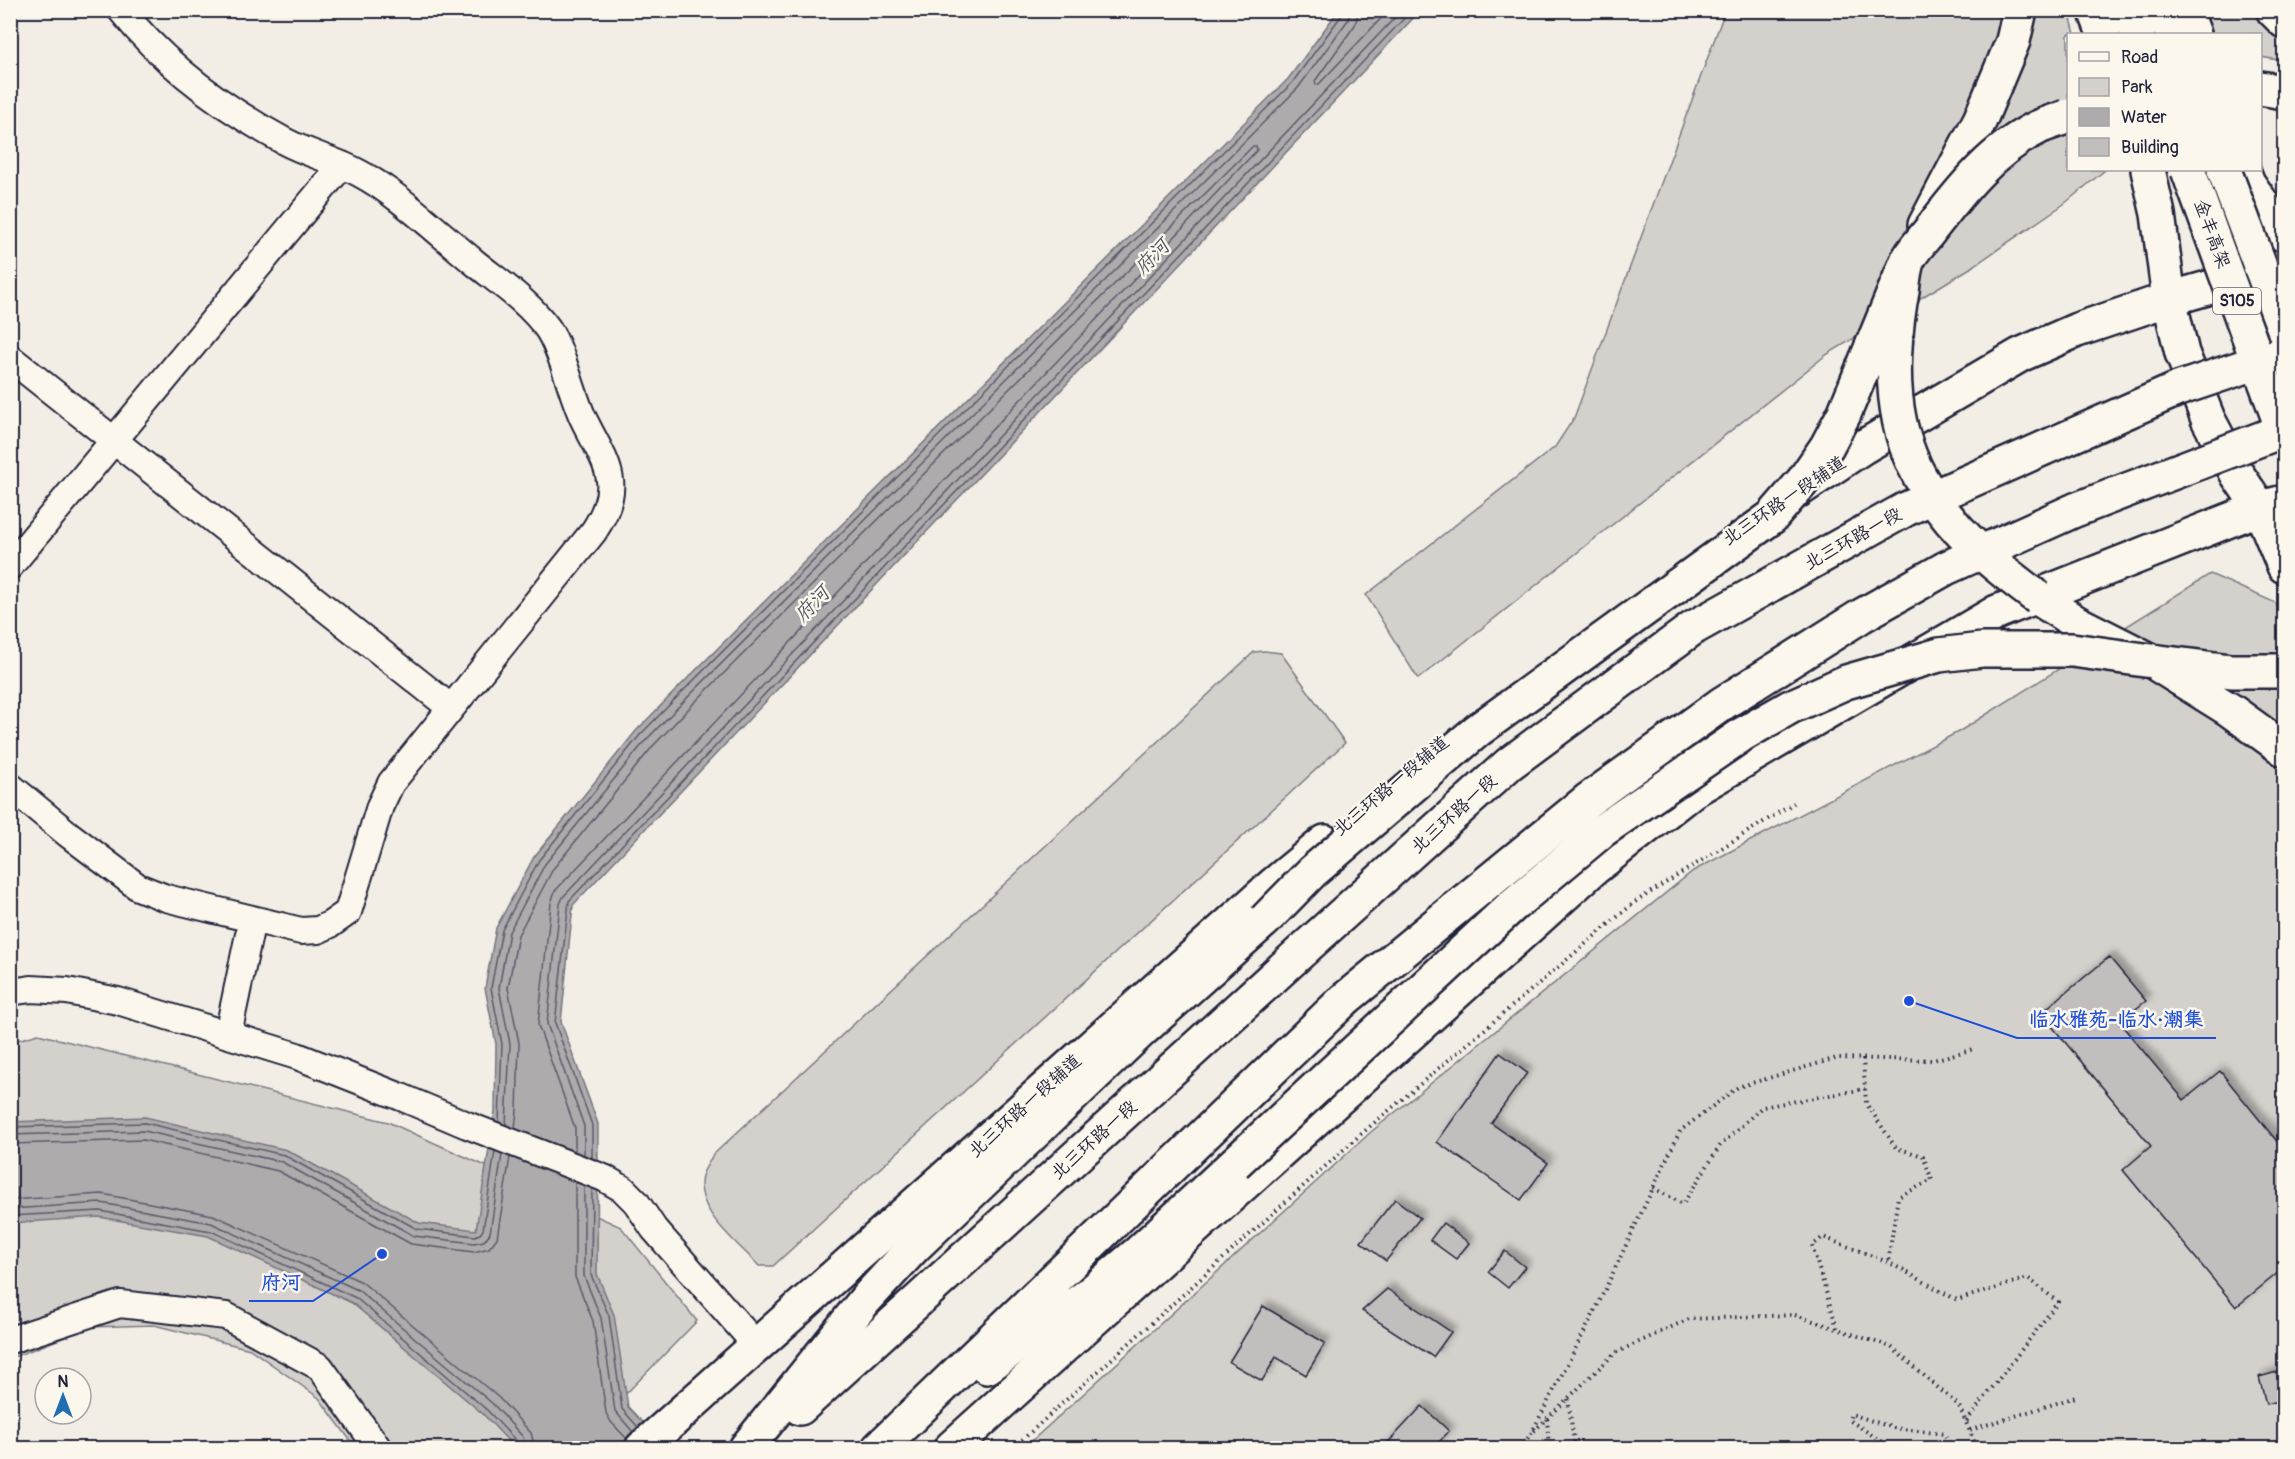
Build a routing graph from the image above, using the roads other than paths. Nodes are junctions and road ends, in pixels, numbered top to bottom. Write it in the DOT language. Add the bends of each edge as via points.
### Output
graph roads {
  1 [pos="121,10"];
  2 [pos="2020,10"];
  3 [pos="2095,10"];
  4 [pos="2129,10"];
  5 [pos="2163,10"];
  6 [pos="2185,10"];
  7 [pos="2273,10"];
  8 [pos="2284,21"];
  9 [pos="2104,33"];
  10 [pos="2138,33"];
  11 [pos="2172,33"];
  12 [pos="2194,33"];
  13 [pos="2262,88"];
  14 [pos="2284,92"];
  15 [pos="2067,116"];
  16 [pos="342,165"];
  17 [pos="2148,171"];
  18 [pos="2188,171"];
  19 [pos="2224,171"];
  20 [pos="2243,171"];
  21 [pos="2284,235"];
  22 [pos="1907,261"];
  23 [pos="2284,266"];
  24 [pos="2169,299"];
  25 [pos="2281,346"];
  26 [pos="10,358"];
  27 [pos="2284,432"];
  28 [pos="114,440"];
  29 [pos="2272,505"];
  30 [pos="10,566"];
  31 [pos="2284,566"];
  32 [pos="2152,661"];
  33 [pos="2284,671"];
  34 [pos="451,708"];
  35 [pos="2284,749"];
  36 [pos="10,786"];
  37 [pos="252,920"];
  38 [pos="10,992"];
  39 [pos="228,1034"];
  40 [pos="10,1340"];
  41 [pos="757,1346"];
  42 [pos="911,1419"];
  43 [pos="652,1440"];
  44 [pos="378,1449"];
  45 [pos="746,1449"];
  46 [pos="756,1449"];
  47 [pos="879,1449"];
  48 [pos="951,1449"];
  1 -- 16 [label="street" via="152,46 221,101 284,141"];
  2 -- 22 [label="main road, bridge" via="2013,41 1980,120"];
  3 -- 9 [label="main road"];
  4 -- 10 [label="main road"];
  5 -- 11 [label="main road"];
  6 -- 12 [label="main road"];
  7 -- 8 [label="main road"];
  13 -- 14 [label="main road"];
  15 -- 22 [label="main road, bridge" via="2038,128 1994,157 1946,209"];
  16 -- 28 [label="street"];
  16 -- 34 [label="street" via="406,206 531,308 549,331 610,476 611,495 594,531"];
  17 -- 24 [label="main road"];
  18 -- 27 [label="main road, 金丰高架 / S105, bridge"];
  19 -- 25 [label="main road, 金丰高架 / S105, bridge"];
  20 -- 21 [label="main road"];
  22 -- 32 [label="main road, bridge" via="1893,384 1902,434 1925,486 1970,543 2009,577 2077,623"];
  22 -- 45 [label="main road, bridge" via="1844,414 1803,481 1773,517 1478,730 1312,872 914,1248 866,1299"];
  23 -- 24 [label="main road, 北三环路一段辅道"];
  24 -- 29 [label="main road" via="2182,353 2208,419 2237,474"];
  24 -- 41 [label="main road, 北三环路一段辅道" via="2077,330 2020,355 1863,447 1619,612 1436,747 1273,885"];
  25 -- 46 [label="main road, 北三环路一段, bridge" via="1906,509 1693,628 1509,764"];
  26 -- 28 [label="street"];
  27 -- 42 [label="main road, bridge" via="2075,510 1946,568 1861,616 1724,703 1588,800 1345,999"];
  28 -- 30 [label="street"];
  28 -- 34 [label="street"];
  29 -- 31 [label="main road"];
  29 -- 48 [label="main road" via="1997,612 1692,791 1593,869"];
  32 -- 33 [label="main road" via="2231,670"];
  32 -- 35 [label="main road"];
  32 -- 42 [label="main road, bridge" via="2072,650 1982,650 1939,655 1846,681 1743,734 1594,837 1513,905 1140,1252 1087,1296"];
  34 -- 37 [label="street" via="391,783 380,806 348,912 318,930 301,931"];
  36 -- 37 [label="street" via="138,887"];
  37 -- 39 [label="street"];
  38 -- 39 [label="street" via="67,991 118,1001"];
  39 -- 41 [label="street" via="297,1056 604,1178 623,1189"];
  40 -- 44 [label="street" via="120,1304 226,1316 320,1367"];
  41 -- 43 [label="main road, 北三环路一段辅道"];
  42 -- 47 [label="main road"];
}
